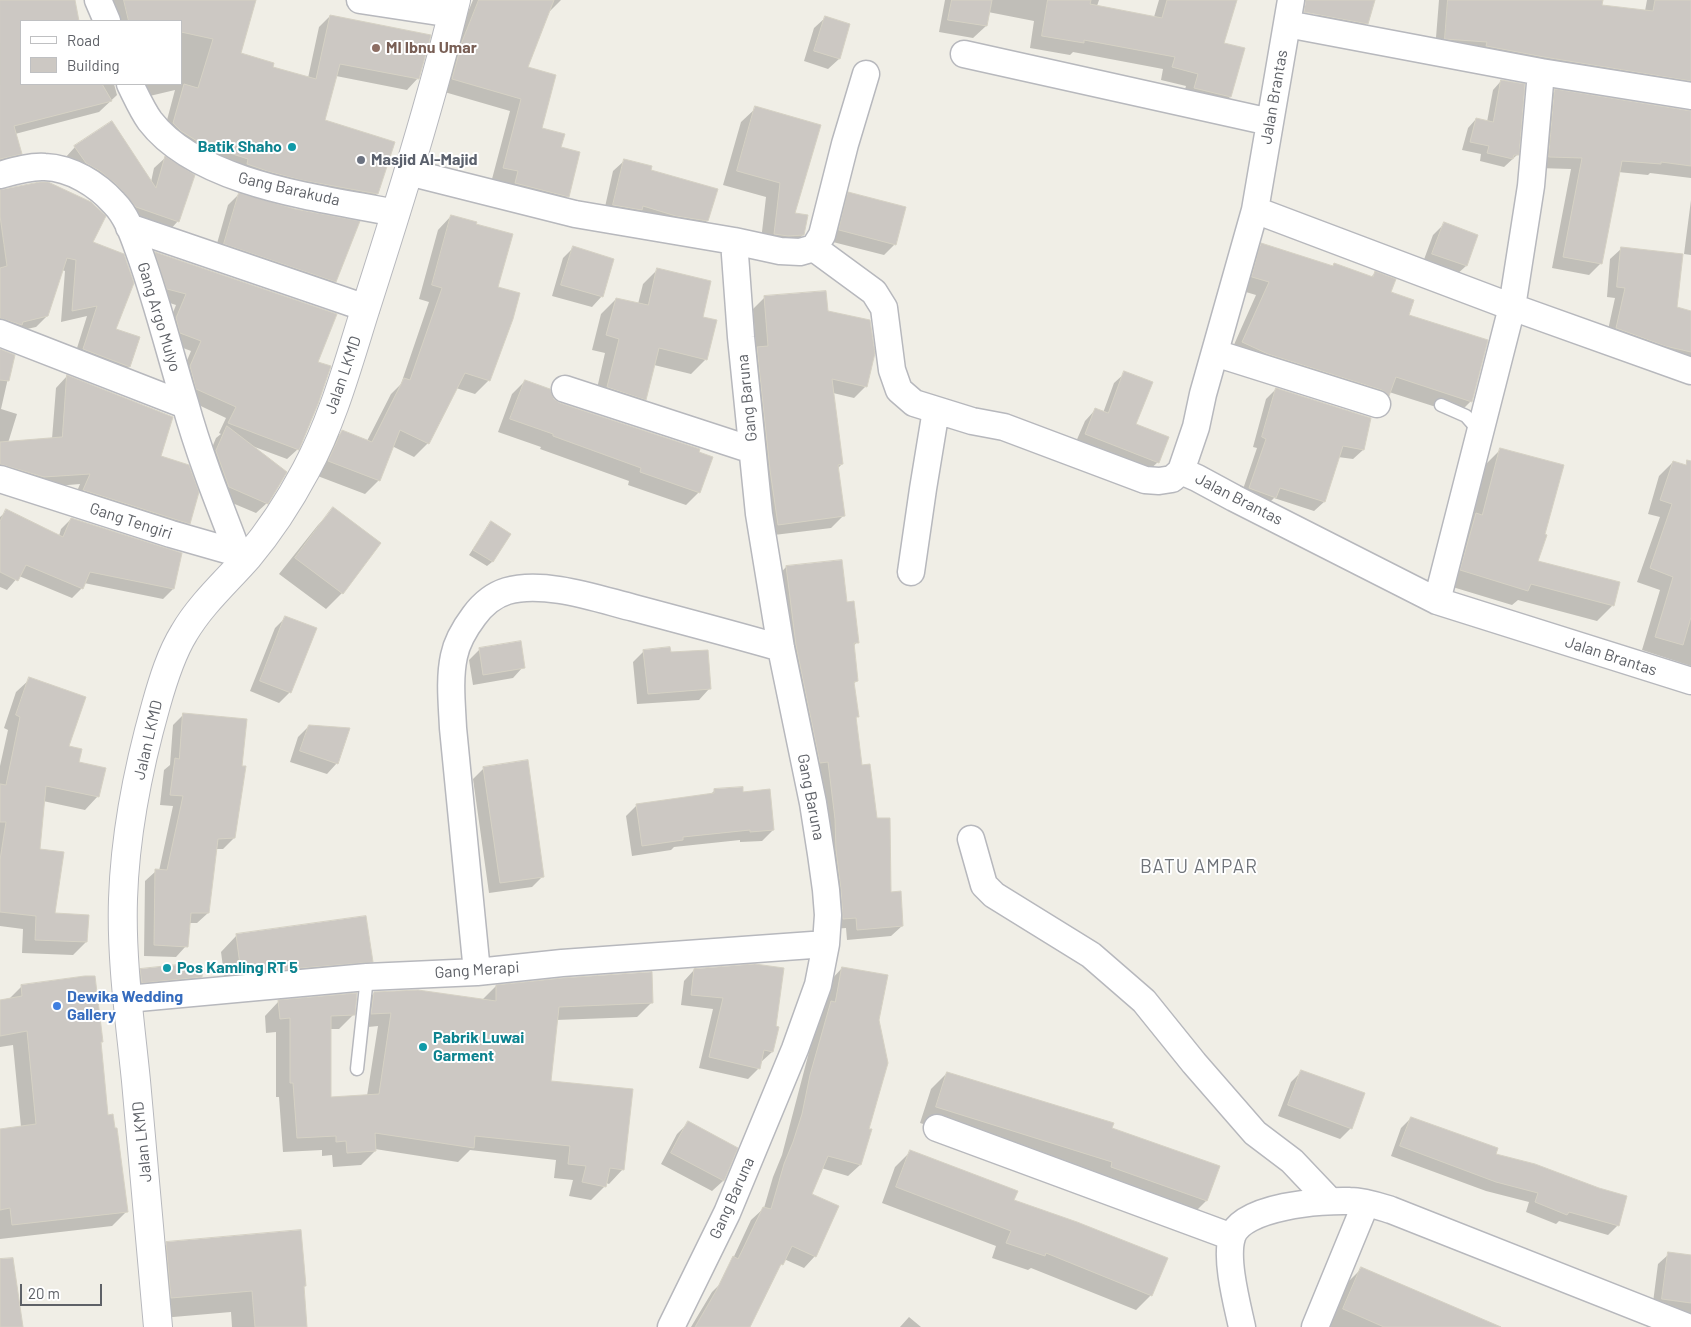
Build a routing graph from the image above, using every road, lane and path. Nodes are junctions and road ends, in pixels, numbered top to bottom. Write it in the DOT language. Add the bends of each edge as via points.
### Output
graph roads {
  1 [pos="98,0"];
  2 [pos="360,0"];
  3 [pos="454,7"];
  4 [pos="1289,12"];
  5 [pos="107,20"];
  6 [pos="964,54"];
  7 [pos="1541,72"];
  8 [pos="866,74"];
  9 [pos="131,85"];
  10 [pos="1691,96"];
  11 [pos="1270,122"];
  12 [pos="408,172"];
  13 [pos="0,175"];
  14 [pos="1255,210"];
  15 [pos="396,213"];
  16 [pos="129,227"];
  17 [pos="734,241"];
  18 [pos="814,248"];
  19 [pos="1512,307"];
  20 [pos="366,308"];
  21 [pos="0,333"];
  22 [pos="1215,353"];
  23 [pos="1691,371"];
  24 [pos="565,389"];
  25 [pos="1377,404"];
  26 [pos="185,405"];
  27 [pos="1441,405"];
  28 [pos="936,410"];
  29 [pos="1480,432"];
  30 [pos="752,450"];
  31 [pos="1181,471"];
  32 [pos="7,481"];
  33 [pos="243,555"];
  34 [pos="911,572"];
  35 [pos="1437,601"];
  36 [pos="781,648"];
  37 [pos="1691,681"];
  38 [pos="971,839"];
  39 [pos="826,944"];
  40 [pos="477,972"];
  41 [pos="367,977"];
  42 [pos="127,999"];
  43 [pos="357,1069"];
  44 [pos="936,1128"];
  45 [pos="1330,1202"];
  46 [pos="1366,1203"];
  47 [pos="1232,1237"];
  48 [pos="158,1327"];
  49 [pos="672,1327"];
  50 [pos="1242,1327"];
  51 [pos="1315,1327"];
  52 [pos="1687,1327"];
  1 -- 5 [label="street"];
  2 -- 3 [label="street"];
  3 -- 12 [label="street, Jalan LKMD"];
  4 -- 7 [label="street"];
  4 -- 11 [label="street, Jalan Brantas"];
  6 -- 11 [label="street"];
  7 -- 10 [label="street"];
  7 -- 19 [label="street" via="1531,186"];
  8 -- 18 [label="street" via="822,236"];
  9 -- 15 [label="street, Gang Barakuda" via="150,121 162,134 186,153 233,177"];
  11 -- 14 [label="street, Jalan Brantas"];
  12 -- 15 [label="street, Jalan LKMD"];
  12 -- 17 [label="street" via="574,214"];
  13 -- 16 [label="street, Gang Argo Mulyo" via="45,167 66,171 91,183 110,198"];
  14 -- 19 [label="street"];
  14 -- 22 [label="street, Jalan Brantas"];
  15 -- 20 [label="street, Jalan LKMD"];
  16 -- 20 [label="street"];
  16 -- 26 [label="street, Gang Argo Mulyo" via="155,295"];
  17 -- 18 [label="street" via="780,251 800,252"];
  17 -- 30 [label="street, Gang Baruna"];
  18 -- 28 [label="street" via="874,292 884,308 892,370 899,390 914,402"];
  19 -- 23 [label="street"];
  19 -- 29 [label="street"];
  20 -- 33 [label="street, Jalan LKMD" via="341,387 307,469 270,529"];
  21 -- 26 [label="street"];
  22 -- 25 [label="street"];
  22 -- 31 [label="street, Jalan Brantas" via="1196,428"];
  24 -- 30 [label="street"];
  26 -- 33 [label="street, Gang Argo Mulyo"];
  27 -- 29 [label="lane" via="1466,416"];
  28 -- 31 [label="street" via="1004,427 1145,480 1172,479"];
  28 -- 34 [label="street"];
  29 -- 35 [label="street"];
  30 -- 36 [label="street, Gang Baruna"];
  31 -- 35 [label="street, Jalan Brantas"];
  32 -- 33 [label="street, Gang Tengiri"];
  33 -- 42 [label="street, Jalan LKMD" via="184,632 156,704 125,863 122,923"];
  35 -- 37 [label="street, Jalan Brantas"];
  36 -- 39 [label="street, Gang Baruna" via="821,854 827,898"];
  36 -- 40 [label="street" via="581,594 544,589 507,591 476,612 458,640 451,695"];
  38 -- 45 [label="street" via="984,886 1091,954 1144,1001 1255,1133 1292,1161"];
  39 -- 40 [label="street, Gang Merapi"];
  39 -- 49 [label="street, Gang Baruna" via="818,985 795,1049 726,1213"];
  40 -- 41 [label="street, Gang Merapi"];
  41 -- 42 [label="street, Gang Merapi"];
  41 -- 43 [label="lane"];
  42 -- 48 [label="street, Jalan LKMD"];
  44 -- 47 [label="street"];
  45 -- 46 [label="street"];
  45 -- 47 [label="street" via="1260,1214 1242,1223"];
  46 -- 51 [label="street"];
  46 -- 52 [label="street"];
  47 -- 50 [label="street" via="1231,1272"];
}
